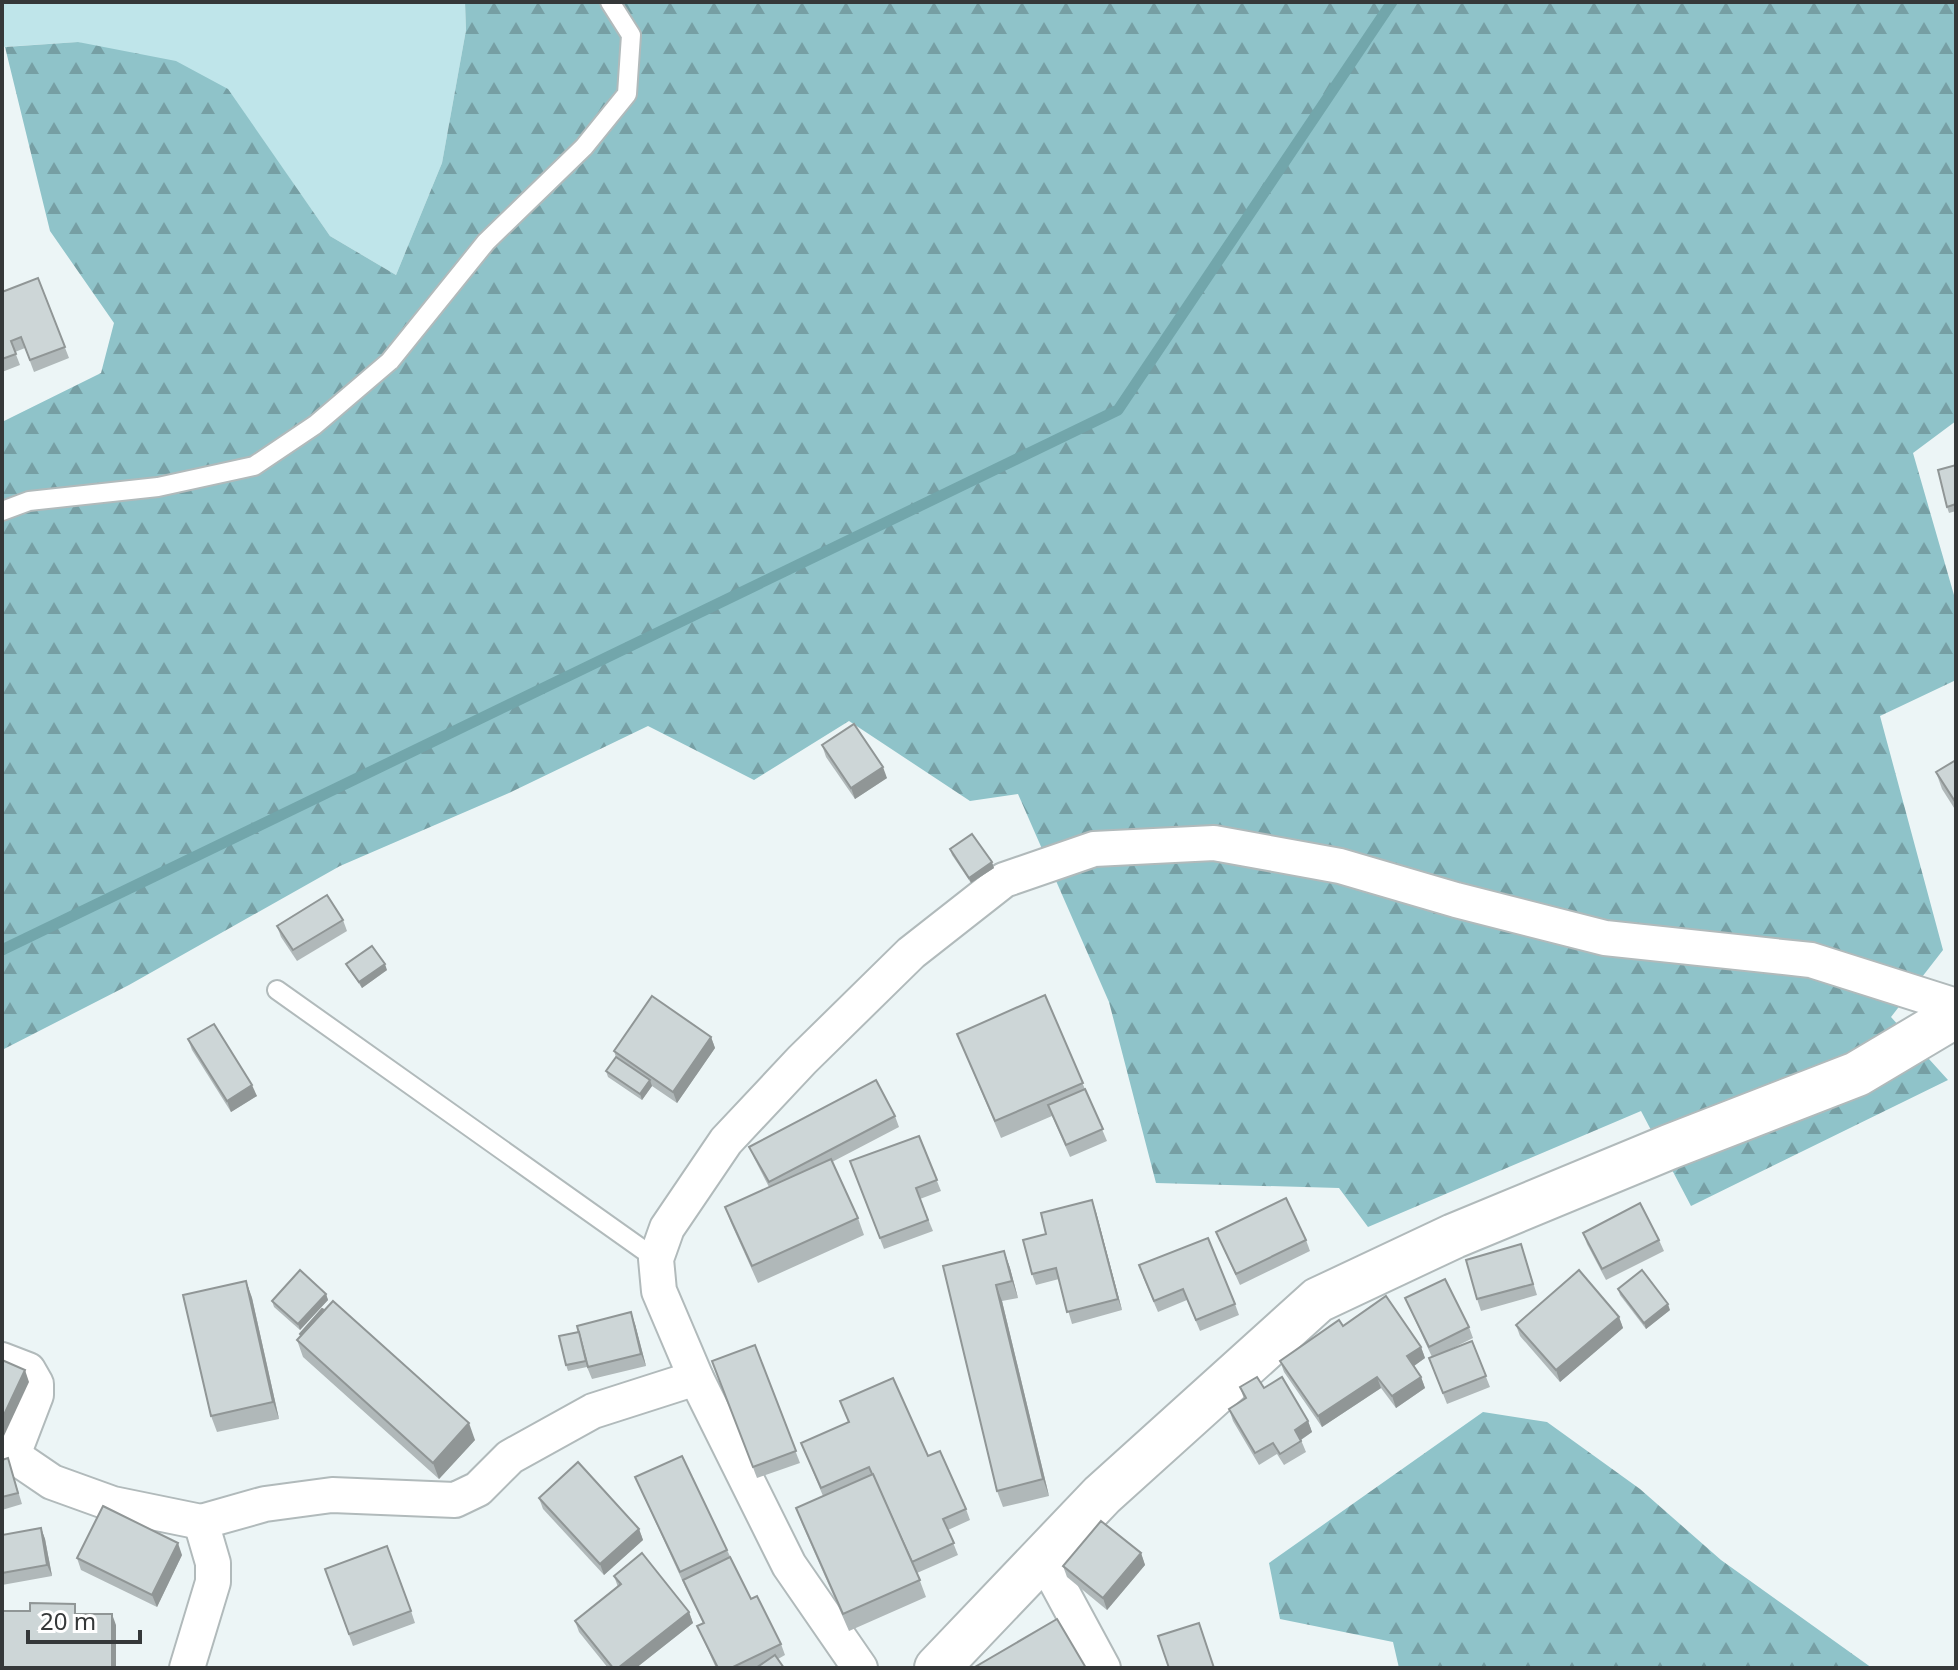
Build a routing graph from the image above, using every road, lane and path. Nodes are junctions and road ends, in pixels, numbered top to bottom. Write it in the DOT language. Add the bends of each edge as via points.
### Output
graph roads {
  1 [pos="610,2"];
  2 [pos="2,511"];
  3 [pos="277,990"];
  4 [pos="1956,1006"];
  5 [pos="1956,1015"];
  6 [pos="656,1259"];
  7 [pos="2,1360"];
  8 [pos="696,1378"];
  9 [pos="8,1452"];
  10 [pos="201,1522"];
  11 [pos="1043,1557"];
  12 [pos="187,1668"];
  13 [pos="860,1668"];
  14 [pos="937,1668"];
  15 [pos="1103,1668"];
  1 -- 2 [label="lane" via="631,35 627,94 584,147 486,242 390,361 315,425 254,466 158,487 29,501"];
  3 -- 6 [label="lane"];
  4 -- 6 [label="street" via="1811,960 1605,938 1312,860 1214,843 1094,849 1004,880 911,953 726,1141 667,1228"];
  5 -- 11 [label="street" via="1857,1074 1454,1236 1318,1300 1102,1495"];
  6 -- 8 [label="street" via="659,1291"];
  7 -- 9 [label="street" via="28,1370 36,1384 36,1395"];
  8 -- 10 [label="street" via="593,1411 510,1457 478,1489 455,1500 332,1495 265,1504"];
  8 -- 13 [label="street" via="789,1565"];
  9 -- 10 [label="street" via="52,1482 76,1491"];
  10 -- 12 [label="street" via="213,1582"];
  11 -- 14 [label="street"];
  11 -- 15 [label="street"];
}
